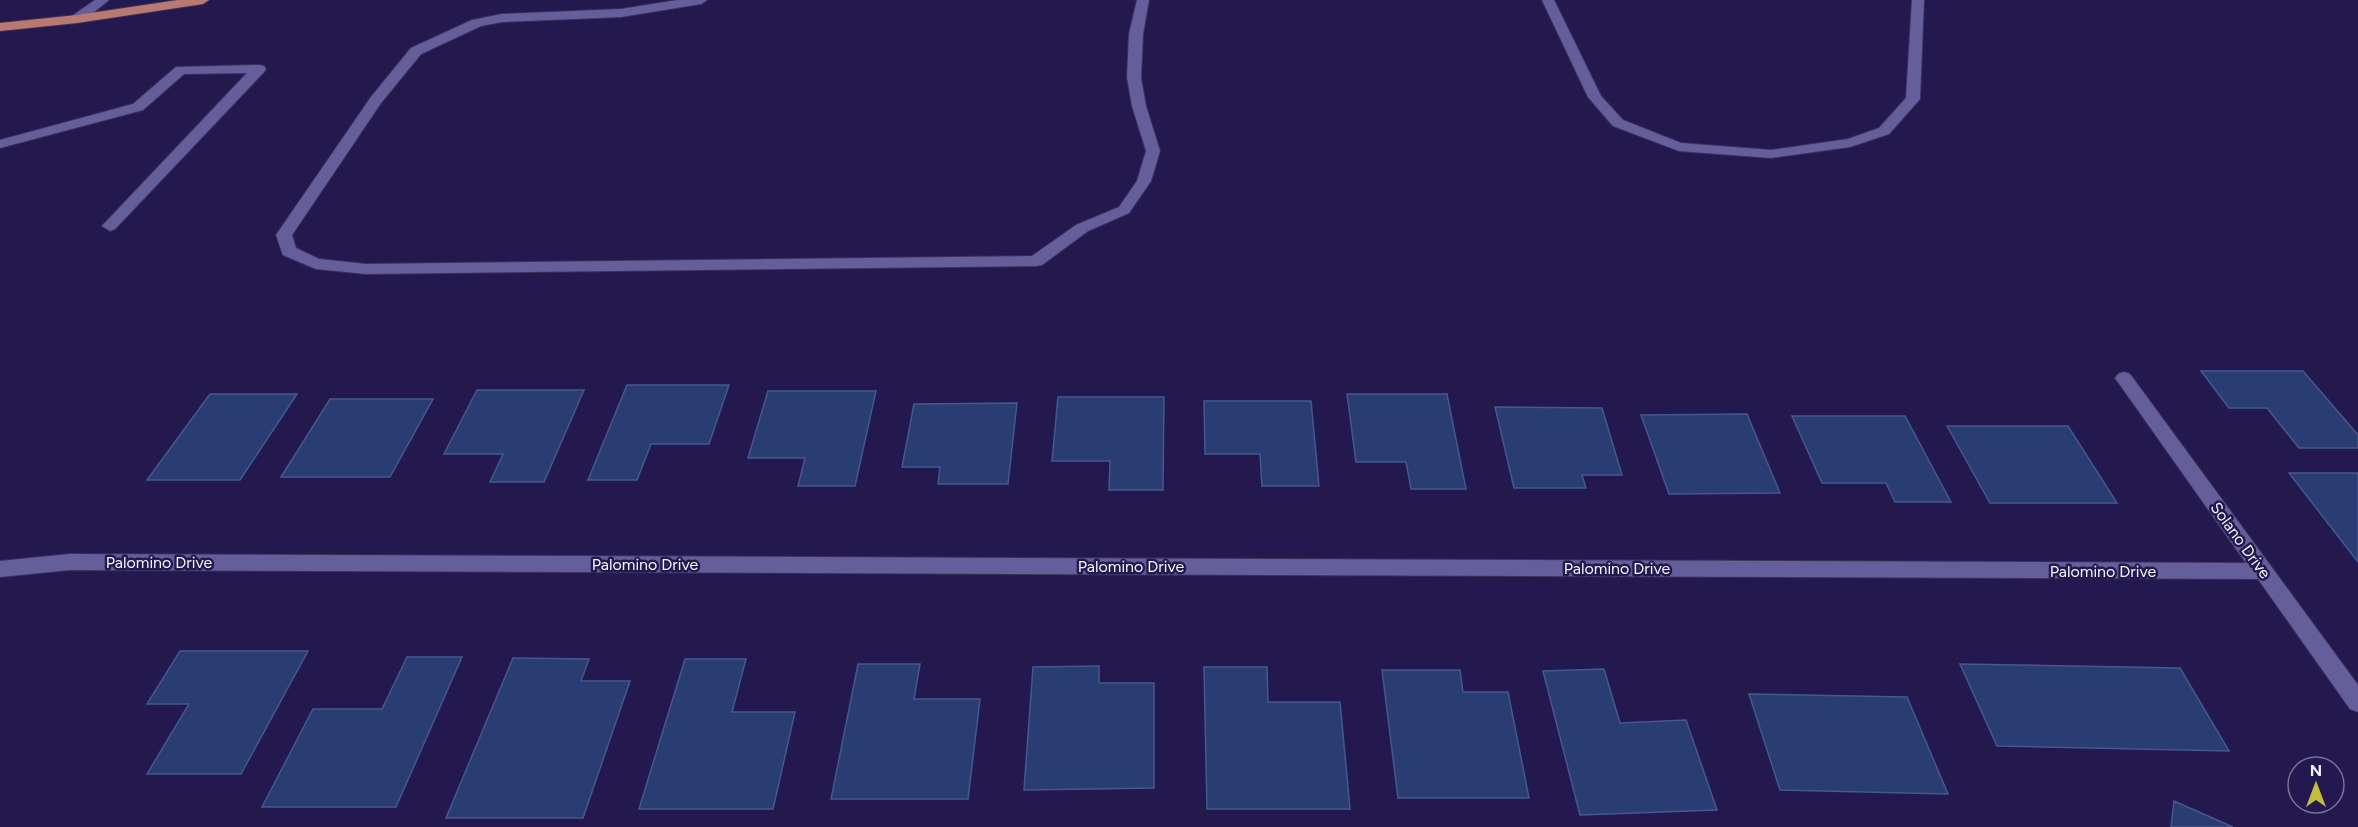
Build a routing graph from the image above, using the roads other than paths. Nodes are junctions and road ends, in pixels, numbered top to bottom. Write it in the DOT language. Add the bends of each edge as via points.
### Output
graph roads {
  1 [pos="103,0"];
  2 [pos="203,0"];
  3 [pos="701,0"];
  4 [pos="1143,0"];
  5 [pos="1548,0"];
  6 [pos="1918,0"];
  7 [pos="182,2"];
  8 [pos="77,19"];
  9 [pos="0,27"];
  10 [pos="0,144"];
  11 [pos="110,226"];
  12 [pos="2124,378"];
  13 [pos="0,569"];
  14 [pos="2262,571"];
  15 [pos="2358,702"];
  1 -- 8 [label="street"];
  2 -- 7 [label="main road"];
  3 -- 4 [label="street" via="621,13 502,18 477,23 416,51 376,100 284,235 289,251 316,264 366,269 1036,261 1082,228 1124,210 1144,181 1154,151 1134,78 1136,34"];
  5 -- 6 [label="street" via="1595,97 1618,123 1679,147 1771,154 1850,143 1884,131 1913,99"];
  7 -- 8 [label="main road"];
  8 -- 9 [label="main road"];
  10 -- 11 [label="street" via="138,107 181,70 259,69"];
  12 -- 14 [label="street, Solano Drive"];
  13 -- 14 [label="street, Palomino Drive" via="82,562"];
  14 -- 15 [label="street, Solano Drive"];
}
